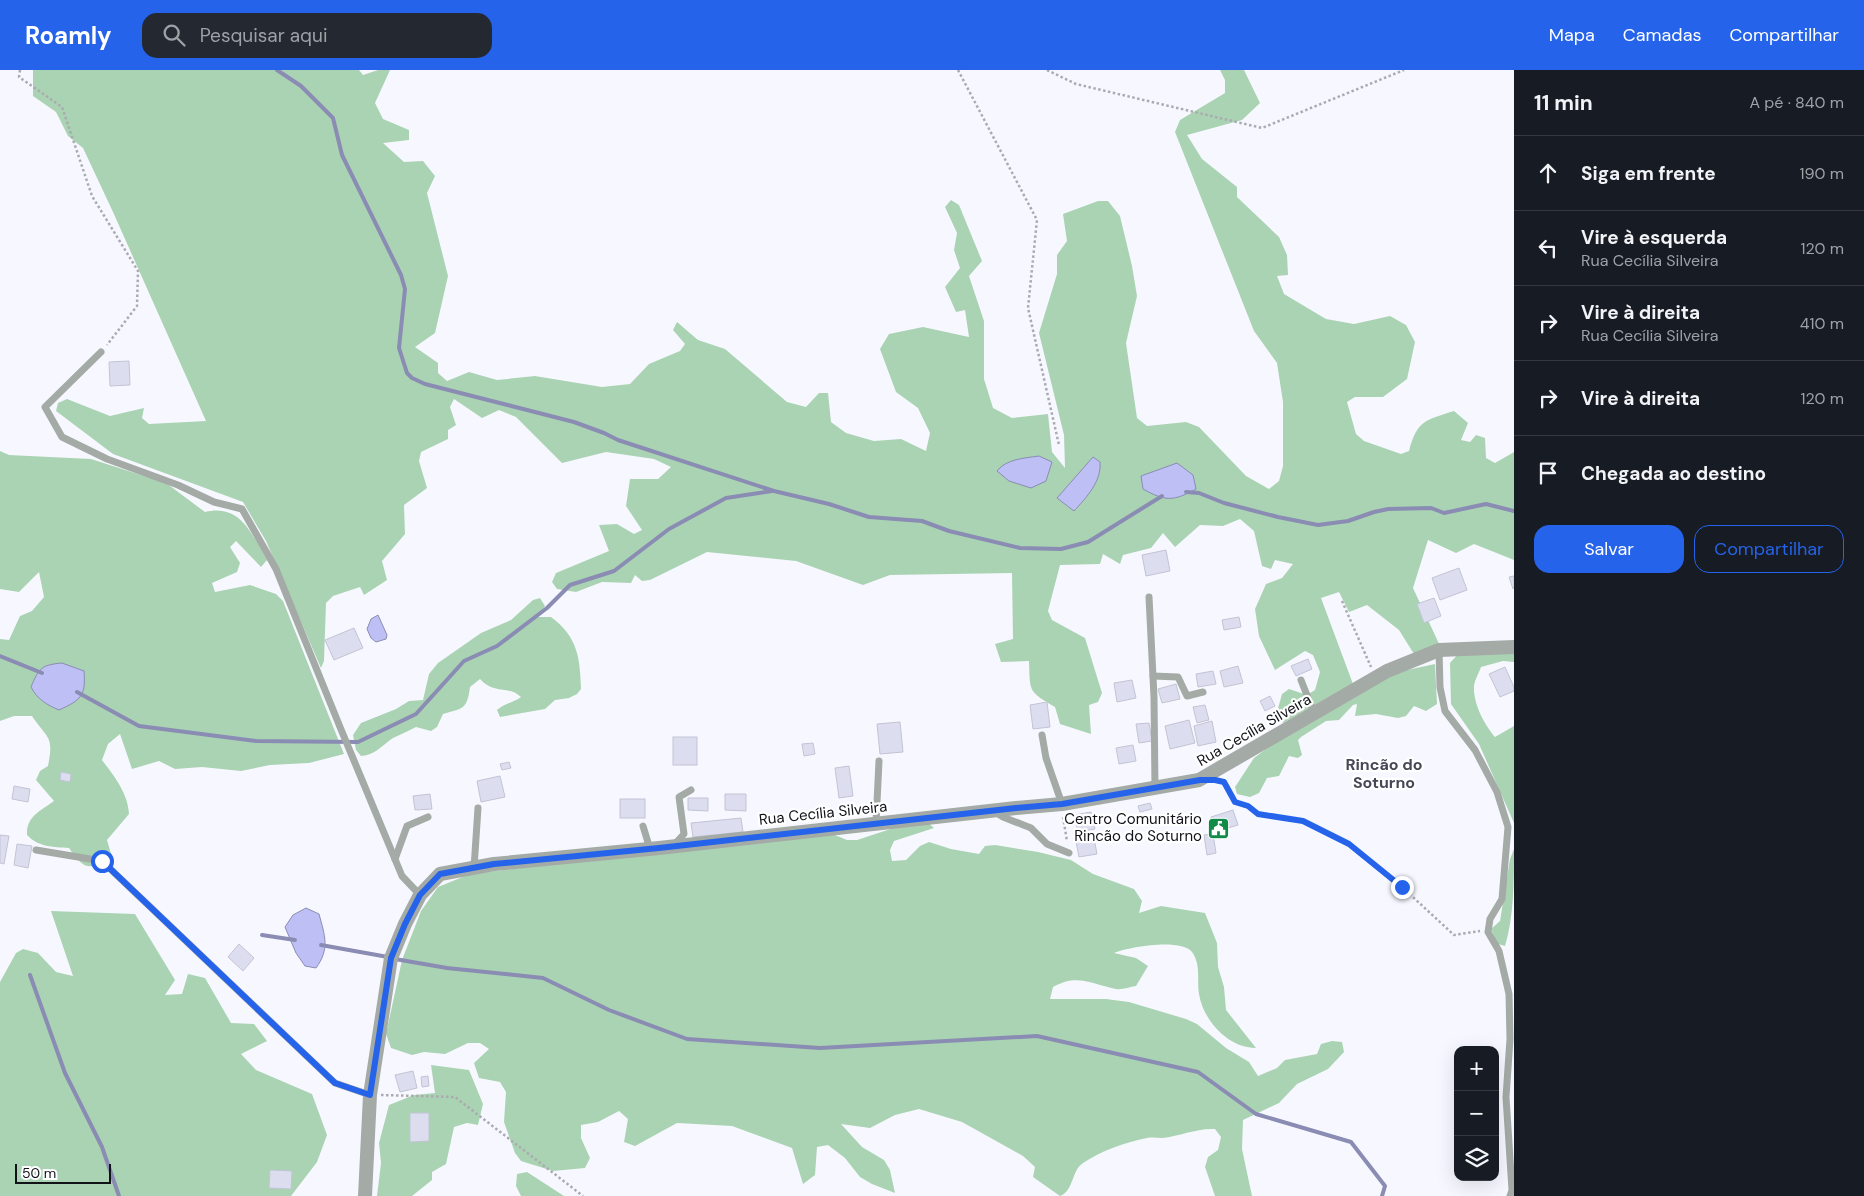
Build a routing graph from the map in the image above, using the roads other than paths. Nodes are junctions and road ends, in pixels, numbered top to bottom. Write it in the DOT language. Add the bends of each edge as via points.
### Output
graph roads {
  1 [pos="101,352"];
  2 [pos="1149,597"];
  3 [pos="1514,646"];
  4 [pos="1439,650"];
  5 [pos="1153,676"];
  6 [pos="1301,680"];
  7 [pos="1204,692"];
  8 [pos="1314,713"];
  9 [pos="1042,735"];
  10 [pos="879,761"];
  11 [pos="1155,788"];
  12 [pos="691,790"];
  13 [pos="1062,804"];
  14 [pos="478,808"];
  15 [pos="993,810"];
  16 [pos="428,817"];
  17 [pos="876,823"];
  18 [pos="643,826"];
  19 [pos="672,846"];
  20 [pos="650,849"];
  21 [pos="36,850"];
  22 [pos="1069,852"];
  23 [pos="395,859"];
  24 [pos="474,868"];
  25 [pos="420,895"];
  26 [pos="370,1095"];
  27 [pos="365,1196"];
  28 [pos="1510,1196"];
  1 -- 23 [label="lane" via="45,407 62,437 107,459 214,502 242,509 276,568"];
  2 -- 5 [label="lane"];
  3 -- 4 [label="street, Rua Cecília Silveira"];
  4 -- 8 [label="street, Rua Cecília Silveira" via="1387,671"];
  4 -- 28 [label="lane" via="1440,687 1445,711 1475,750 1497,792 1508,827 1502,899 1490,919 1488,932 1499,951 1509,994 1506,1097"];
  5 -- 7 [label="lane" via="1178,677 1187,696"];
  5 -- 11 [label="lane"];
  6 -- 8 [label="lane"];
  8 -- 11 [label="street, Rua Cecília Silveira" via="1200,780"];
  9 -- 13 [label="lane" via="1046,758"];
  10 -- 17 [label="lane"];
  11 -- 13 [label="street, Rua Cecília Silveira"];
  12 -- 19 [label="lane" via="679,797 684,834"];
  13 -- 15 [label="street, Rua Cecília Silveira"];
  14 -- 24 [label="lane"];
  15 -- 17 [label="street, Rua Cecília Silveira"];
  15 -- 22 [label="lane" via="1031,828 1047,844"];
  16 -- 23 [label="lane" via="407,826"];
  17 -- 19 [label="street, Rua Cecília Silveira"];
  18 -- 20 [label="lane"];
  19 -- 20 [label="street, Rua Cecília Silveira"];
  20 -- 24 [label="street, Rua Cecília Silveira"];
  21 -- 26 [label="lane" via="102,861 335,1083"];
  23 -- 25 [label="lane" via="402,876"];
  24 -- 25 [label="street, Rua Cecília Silveira" via="440,874"];
  25 -- 26 [label="street, Rua Cecília Silveira" via="391,958"];
  26 -- 27 [label="street, Rua Cecília Silveira"];
}
